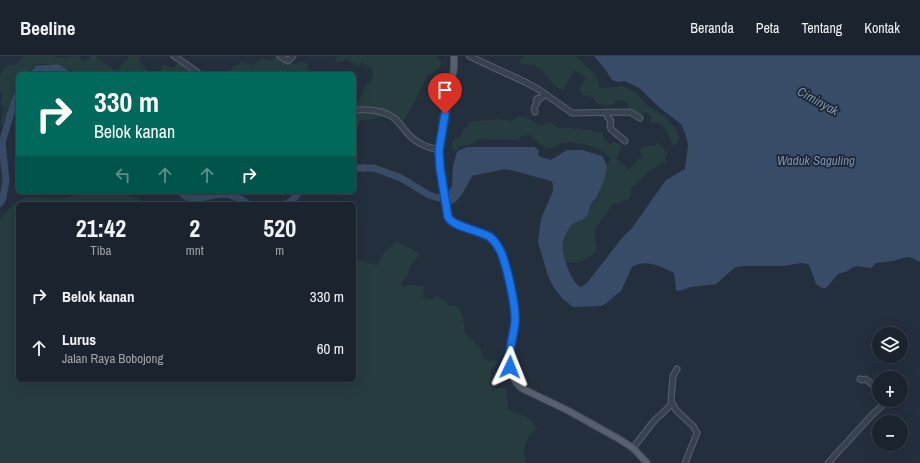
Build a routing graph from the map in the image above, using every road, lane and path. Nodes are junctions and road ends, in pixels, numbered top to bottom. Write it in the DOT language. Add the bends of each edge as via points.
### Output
graph roads {
  1 [pos="174,56"];
  2 [pos="280,56"];
  3 [pos="294,56"];
  4 [pos="454,56"];
  5 [pos="469,56"];
  6 [pos="197,72"];
  7 [pos="544,94"];
  8 [pos="356,110"];
  9 [pos="535,112"];
  10 [pos="608,112"];
  11 [pos="640,118"];
  12 [pos="625,141"];
  13 [pos="439,150"];
  14 [pos="678,369"];
  15 [pos="860,379"];
  16 [pos="872,384"];
  17 [pos="672,404"];
  18 [pos="881,407"];
  19 [pos="633,448"];
  20 [pos="646,463"];
  21 [pos="685,463"];
  22 [pos="828,463"];
  1 -- 6 [label="street"];
  2 -- 3 [label="street" via="288,60"];
  4 -- 13 [label="main road"];
  5 -- 7 [label="street" via="525,82"];
  7 -- 9 [label="street" via="536,100"];
  7 -- 10 [label="street" via="572,113"];
  8 -- 13 [label="street" via="370,109 393,117 412,138"];
  10 -- 11 [label="street" via="630,112"];
  10 -- 12 [label="street" via="611,129"];
  13 -- 19 [label="main road" via="450,220 490,238 501,252 515,313 509,362 517,385"];
  14 -- 17 [label="street" via="673,376"];
  15 -- 16 [label="street"];
  17 -- 19 [label="street" via="653,422"];
  17 -- 21 [label="street" via="693,426 698,436"];
  18 -- 22 [label="street"];
  19 -- 20 [label="main road"];
}
